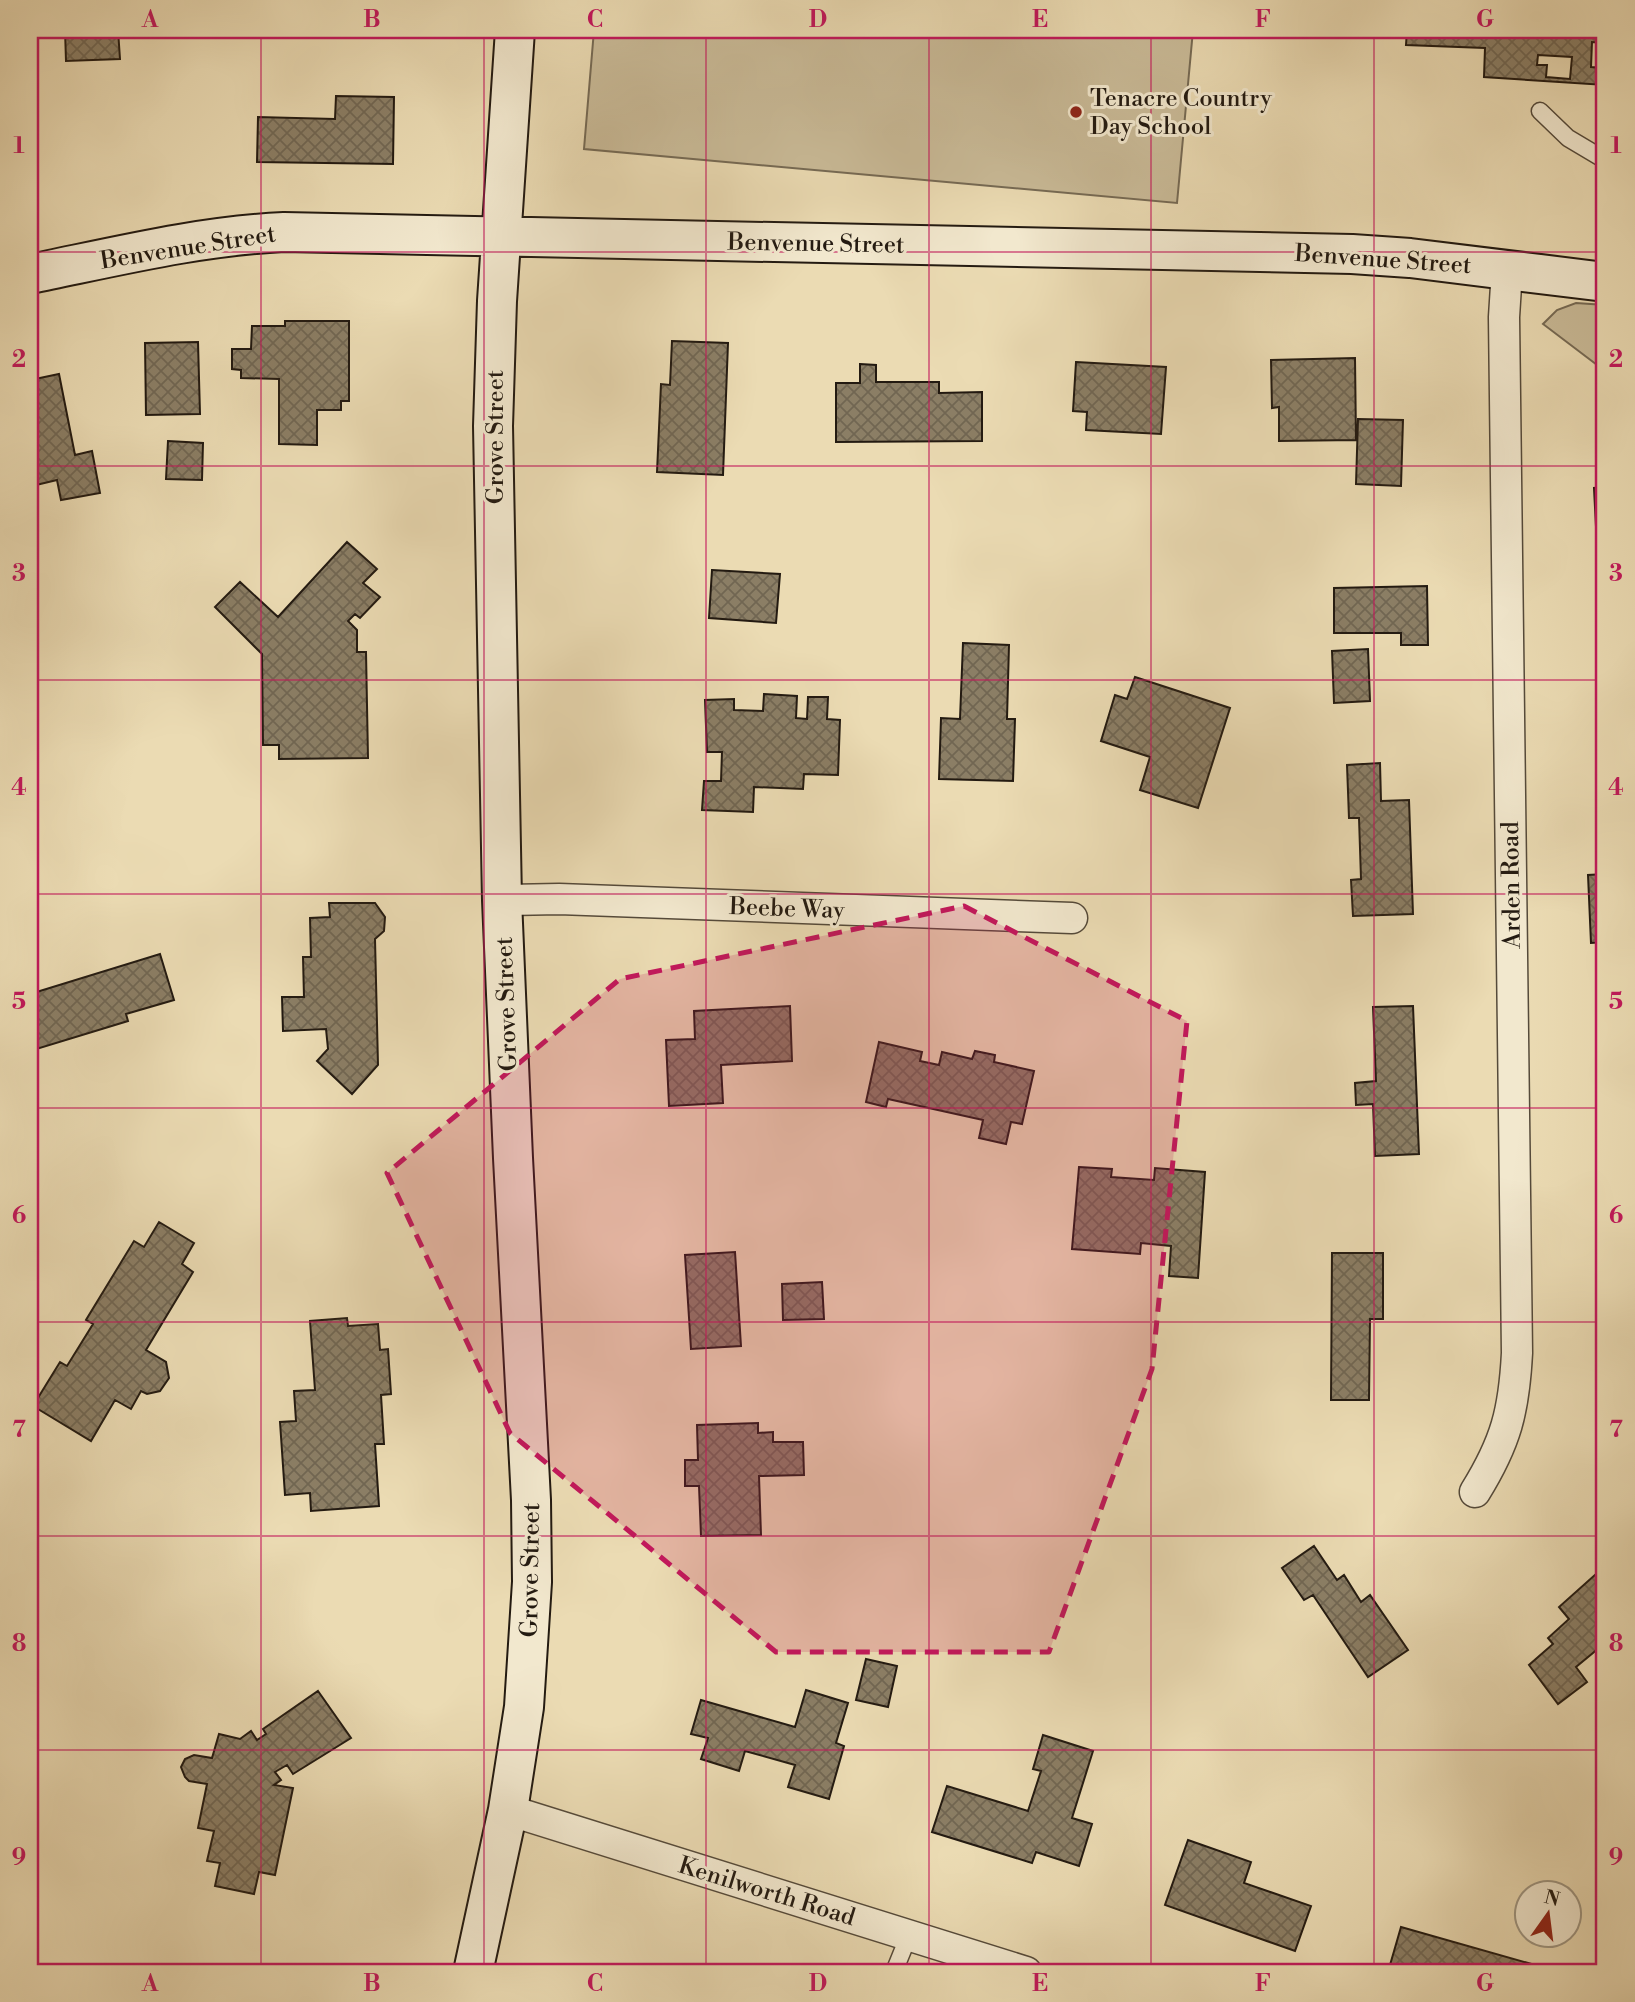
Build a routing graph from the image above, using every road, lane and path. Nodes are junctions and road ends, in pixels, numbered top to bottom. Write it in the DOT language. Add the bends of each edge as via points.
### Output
graph roads {
  1 [pos="515,30"];
  2 [pos="1540,111"];
  3 [pos="1605,160"];
  4 [pos="500,237"];
  5 [pos="1507,270"];
  6 [pos="30,274"];
  7 [pos="1605,282"];
  8 [pos="502,900"];
  9 [pos="1072,918"];
  10 [pos="1475,1492"];
  11 [pos="508,1810"];
  12 [pos="909,1935"];
  13 [pos="472,1972"];
  14 [pos="894,1972"];
  15 [pos="1026,1972"];
  1 -- 4 [label="street, Grove Street"];
  2 -- 3 [label="lane" via="1568,138"];
  4 -- 5 [label="street, Benvenue Street" via="1352,254"];
  4 -- 6 [label="street, Benvenue Street" via="256,233"];
  4 -- 8 [label="street, Grove Street" via="493,426"];
  5 -- 7 [label="street, Benvenue Street"];
  5 -- 10 [label="street, Arden Road" via="1517,1353 1516,1384 1503,1441"];
  8 -- 9 [label="street, Beebe Way"];
  8 -- 11 [label="street, Grove Street" via="533,1582 524,1707"];
  11 -- 12 [label="street, Kenilworth Road"];
  11 -- 13 [label="street, Grove Street"];
  12 -- 14 [label="lane"];
  12 -- 15 [label="street, Kenilworth Road"];
}
